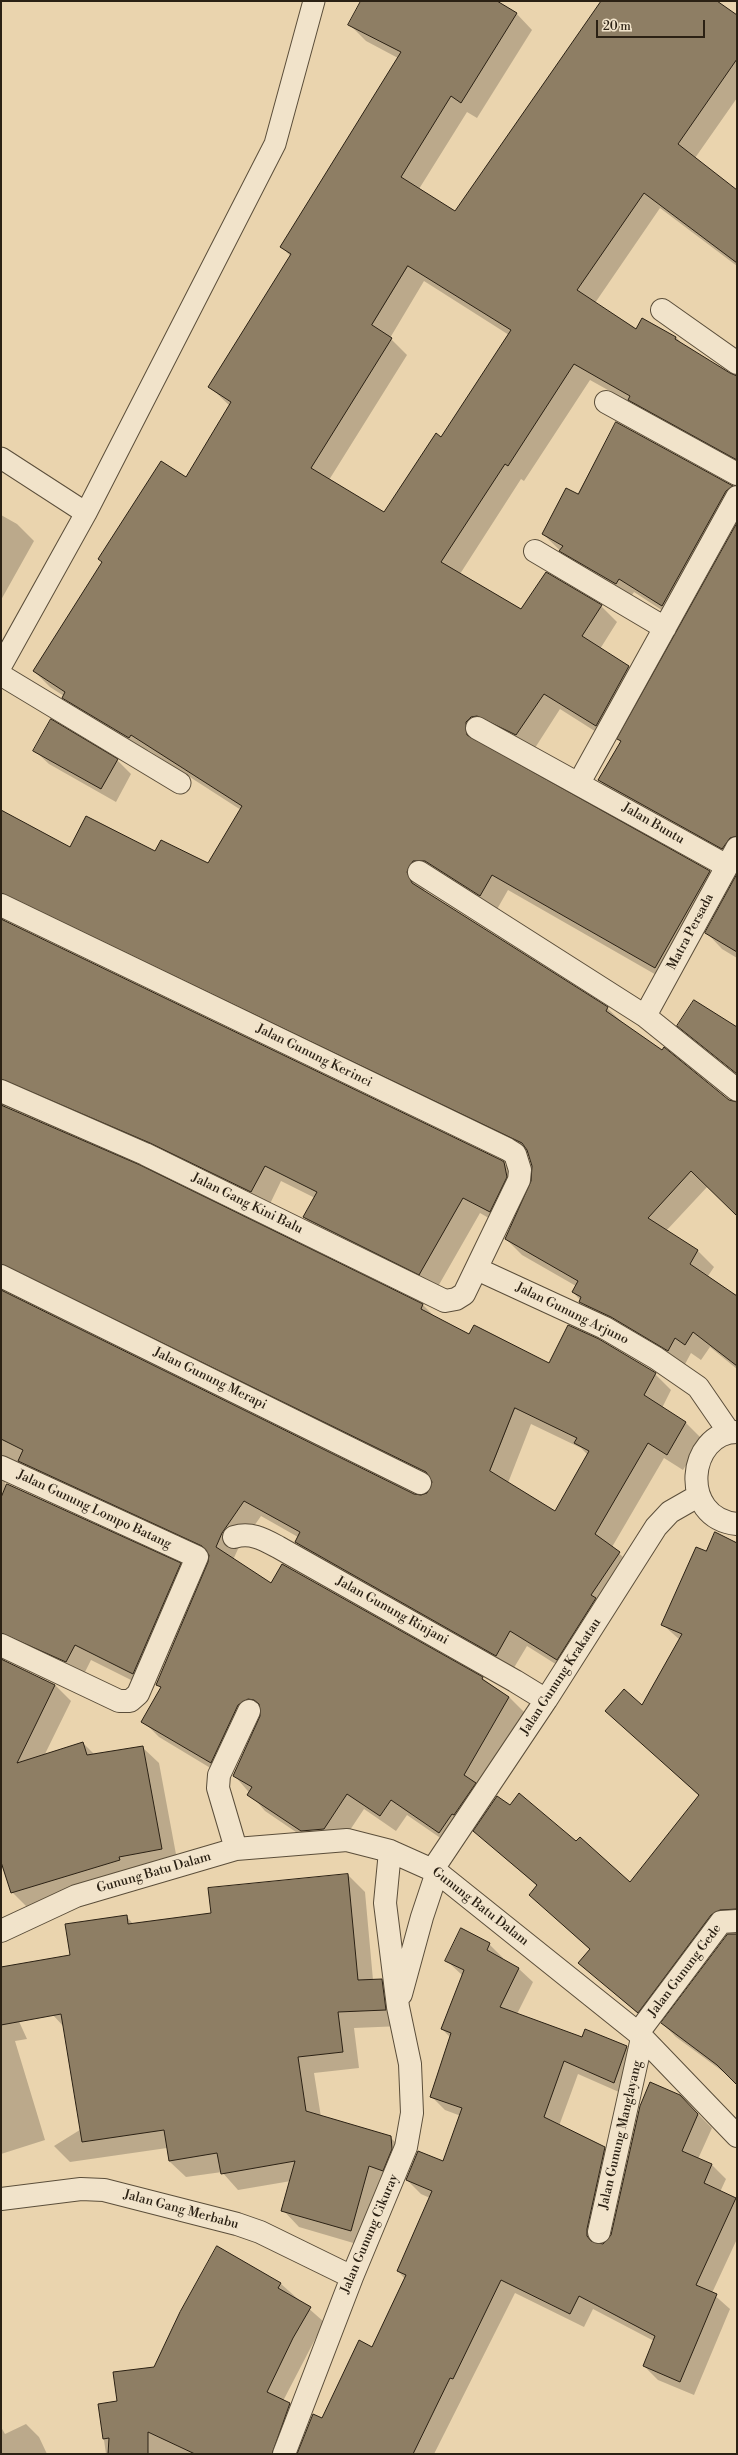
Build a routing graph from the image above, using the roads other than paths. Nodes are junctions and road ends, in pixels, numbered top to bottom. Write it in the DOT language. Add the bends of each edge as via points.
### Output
graph roads {
  1 [pos="314,1"];
  2 [pos="662,310"];
  3 [pos="737,363"];
  4 [pos="606,402"];
  5 [pos="1,458"];
  6 [pos="737,474"];
  7 [pos="737,497"];
  8 [pos="86,513"];
  9 [pos="534,551"];
  10 [pos="664,628"];
  11 [pos="1,666"];
  12 [pos="1,675"];
  13 [pos="477,728"];
  14 [pos="180,783"];
  15 [pos="579,783"];
  16 [pos="732,857"];
  17 [pos="419,872"];
  18 [pos="1,905"];
  19 [pos="645,1016"];
  20 [pos="737,1090"];
  21 [pos="1,1091"];
  22 [pos="477,1269"];
  23 [pos="1,1276"];
  24 [pos="733,1432"];
  25 [pos="1,1467"];
  26 [pos="420,1482"];
  27 [pos="698,1496"];
  28 [pos="737,1524"];
  29 [pos="234,1538"];
  30 [pos="1,1646"];
  31 [pos="546,1700"];
  32 [pos="249,1710"];
  33 [pos="236,1849"];
  34 [pos="390,1851"];
  35 [pos="435,1870"];
  36 [pos="737,1921"];
  37 [pos="1,1931"];
  38 [pos="398,2007"];
  39 [pos="640,2035"];
  40 [pos="737,2136"];
  41 [pos="1,2199"];
  42 [pos="599,2232"];
  43 [pos="352,2277"];
  44 [pos="284,2454"];
  1 -- 8 [label="lane" via="275,144"];
  2 -- 3 [label="street"];
  4 -- 6 [label="street"];
  5 -- 8 [label="lane"];
  7 -- 10 [label="street"];
  8 -- 11 [label="lane"];
  9 -- 10 [label="street"];
  10 -- 15 [label="street"];
  12 -- 14 [label="lane"];
  13 -- 15 [label="street, Jalan Buntu"];
  15 -- 16 [label="street, Jalan Buntu"];
  16 -- 19 [label="street, Matra Persada"];
  17 -- 19 [label="street"];
  18 -- 22 [label="street, Jalan Gunung Kerinci" via="515,1154 520,1170 519,1180"];
  19 -- 20 [label="street"];
  21 -- 22 [label="street, Jalan Gang Kini Balu" via="145,1154 445,1301 461,1298"];
  22 -- 24 [label="street, Jalan Gunung Arjuno" via="605,1328 656,1358 698,1387"];
  23 -- 26 [label="street, Jalan Gunung Merapi"];
  24 -- 27 [label="street" via="707,1446 695,1470"];
  25 -- 30 [label="street, Jalan Gunung Lompo Batang" via="197,1557 138,1694 130,1701 119,1701"];
  27 -- 28 [label="street" via="709,1512 727,1523"];
  27 -- 31 [label="street, Jalan Gunung Krakatau" via="670,1512 656,1526"];
  29 -- 31 [label="street, Jalan Gunung Rinjani" via="242,1535 255,1536 278,1547"];
  31 -- 35 [label="street, Jalan Gunung Krakatau"];
  32 -- 33 [label="street" via="219,1775 218,1788"];
  33 -- 34 [label="street, Gunung Batu Dalam" via="347,1840"];
  33 -- 37 [label="street, Gunung Batu Dalam" via="76,1896"];
  34 -- 35 [label="street, Gunung Batu Dalam"];
  34 -- 38 [label="street, Jalan Gunung Cikuray" via="385,1903"];
  35 -- 38 [label="street, Jalan Gunung Cikuray"];
  35 -- 39 [label="street, Gunung Batu Dalam"];
  36 -- 39 [label="street, Jalan Gunung Gede" via="721,1922"];
  38 -- 43 [label="street, Jalan Gunung Cikuray" via="410,2064 412,2113 406,2147"];
  39 -- 40 [label="street, Gunung Batu Dalam"];
  39 -- 42 [label="street, Jalan Gunung Manglayang"];
  41 -- 43 [label="street, Jalan Gang Merbabu" via="81,2189 104,2190 260,2232"];
  43 -- 44 [label="street, Jalan Gunung Cikuray"];
}
